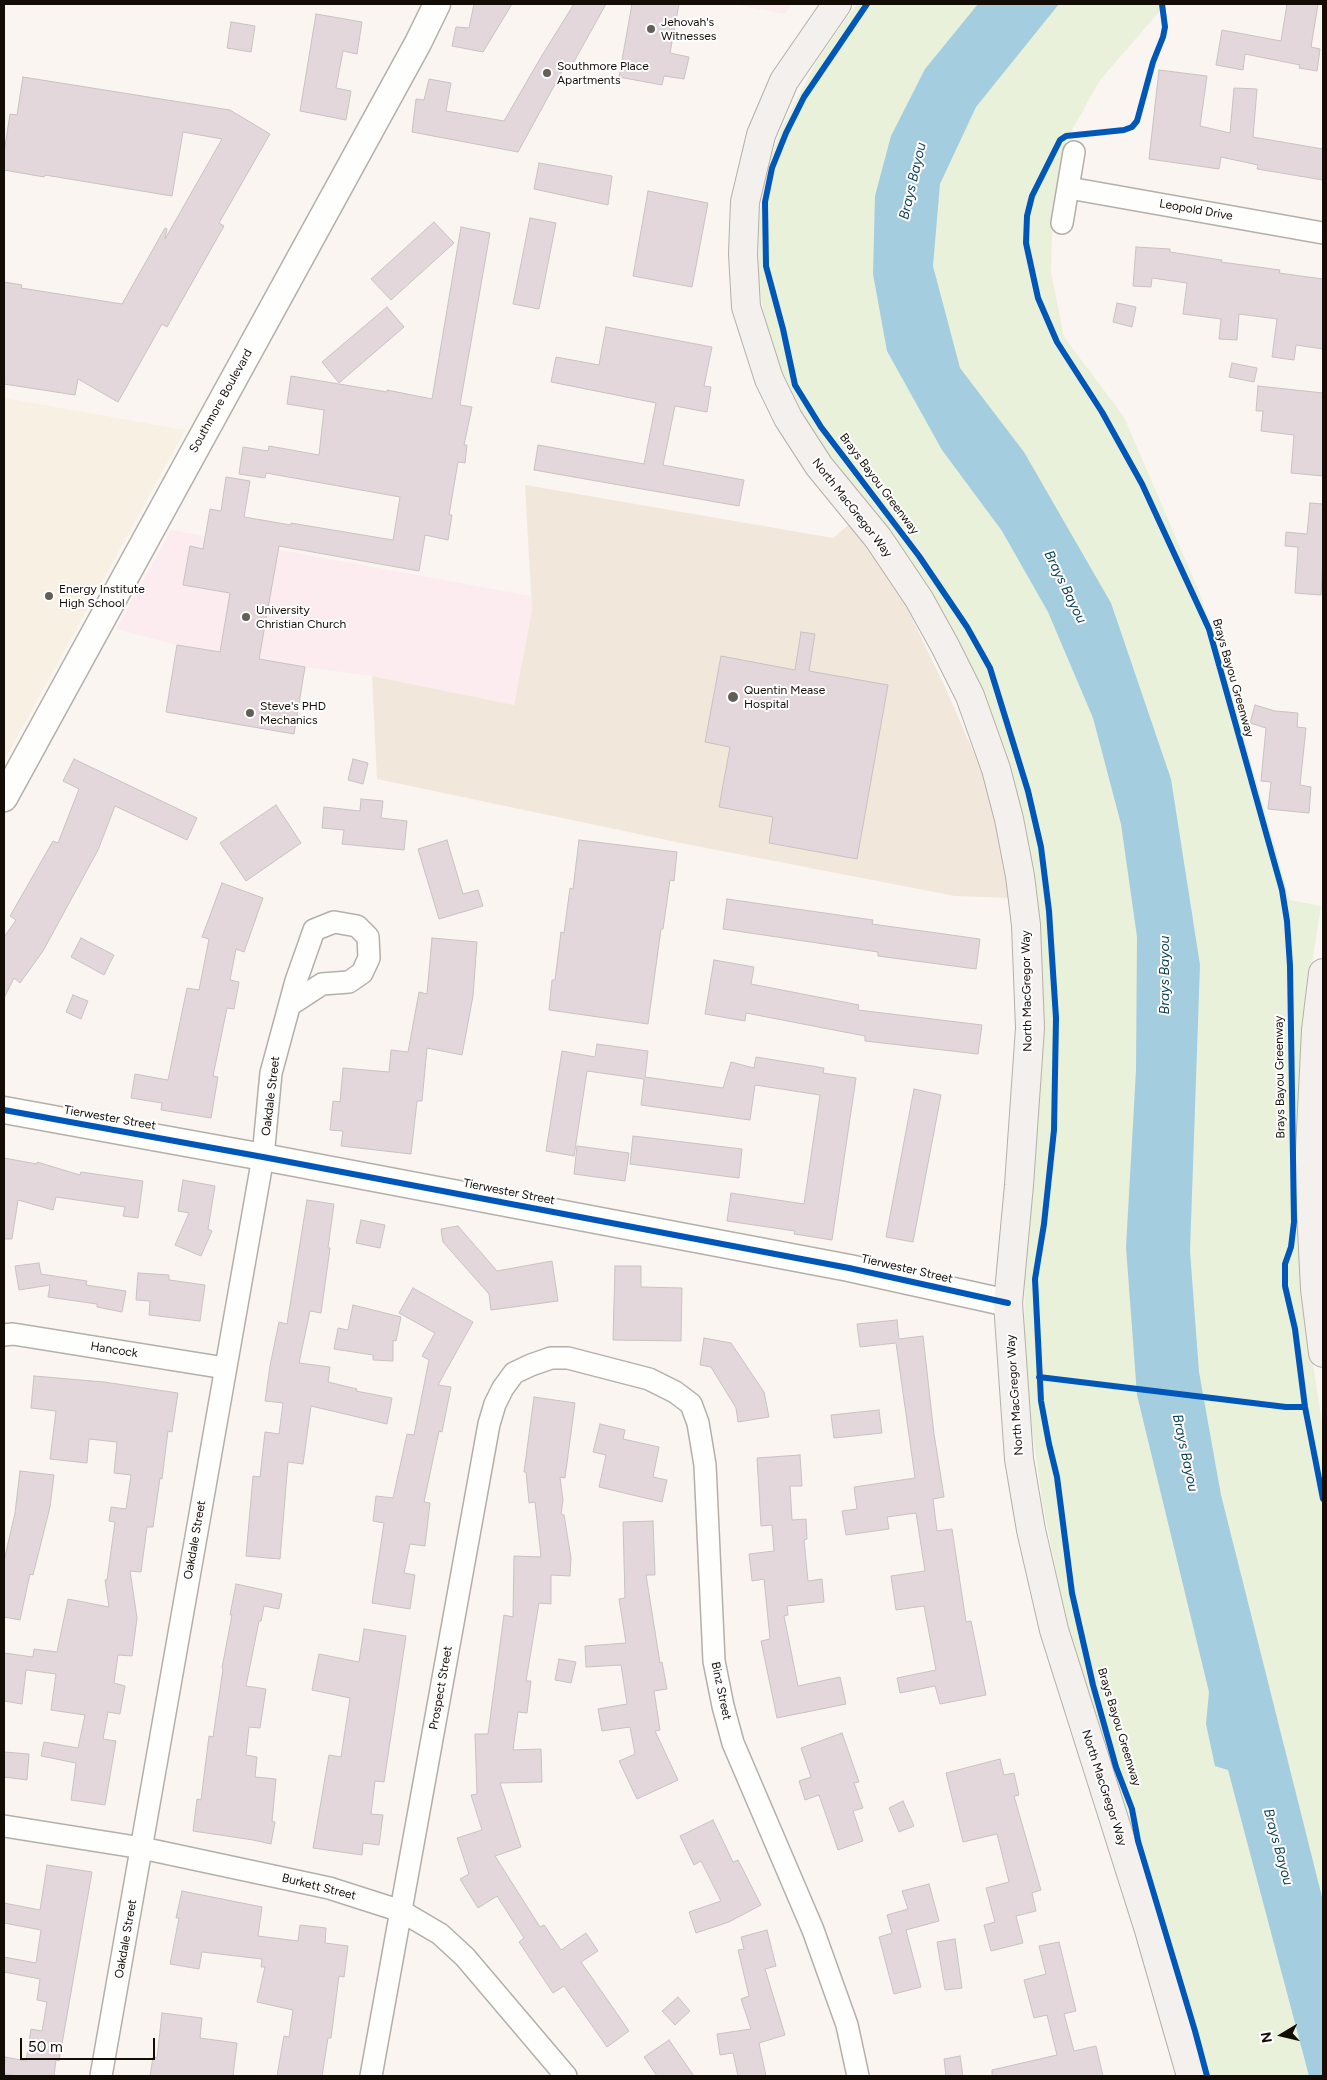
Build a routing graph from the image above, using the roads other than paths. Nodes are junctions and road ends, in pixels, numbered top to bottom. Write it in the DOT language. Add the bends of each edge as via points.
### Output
graph roads {
  1 [pos="837,4"];
  2 [pos="430,5"];
  3 [pos="1074,152"];
  4 [pos="1069,188"];
  5 [pos="1062,223"];
  6 [pos="1323,233"];
  7 [pos="4,798"];
  8 [pos="1323,973"];
  9 [pos="290,1004"];
  10 [pos="4,1110"];
  11 [pos="263,1157"];
  12 [pos="1319,1289"];
  13 [pos="1008,1303"];
  14 [pos="4,1335"];
  15 [pos="1323,1353"];
  16 [pos="580,1360"];
  17 [pos="225,1368"];
  18 [pos="4,1826"];
  19 [pos="142,1848"];
  20 [pos="401,1911"];
  21 [pos="101,2076"];
  22 [pos="371,2076"];
  23 [pos="566,2076"];
  24 [pos="858,2076"];
  25 [pos="1191,2076"];
  1 -- 13 [label="main road, North MacGregor Way" via="784,81 761,135 745,202 746,307 769,379 788,418 818,466 878,538 919,599 970,696 998,777 1020,876 1030,992 1027,1090"];
  2 -- 7 [label="street, Southmore Boulevard" via="418,43"];
  3 -- 4 [label="street"];
  4 -- 5 [label="street"];
  4 -- 6 [label="street, Leopold Drive"];
  8 -- 12 [label="main road" via="1316,1030 1309,1170"];
  9 -- 11 [label="street, Oakdale Street" via="271,1073"];
  10 -- 11 [label="street, Tierwester Street"];
  11 -- 13 [label="street, Tierwester Street" via="849,1268"];
  11 -- 17 [label="street, Oakdale Street"];
  12 -- 15 [label="main road"];
  13 -- 25 [label="main road, North MacGregor Way" via="1019,1459 1054,1630 1149,1930"];
  14 -- 17 [label="street, Hancock"];
  16 -- 20 [label="street, Prospect Street" via="551,1358 514,1373 495,1404"];
  16 -- 24 [label="street, Binz Street" via="649,1378 691,1404 705,1465 714,1661 723,1706 733,1743 813,1930 847,2026"];
  17 -- 19 [label="street, Oakdale Street"];
  18 -- 19 [label="street, Burkett Street"];
  19 -- 20 [label="street, Burkett Street" via="329,1888"];
  19 -- 21 [label="street, Oakdale Street"];
  20 -- 22 [label="street, Prospect Street"];
  20 -- 23 [label="street, Burkett Street" via="440,1934 465,1957"];
}
